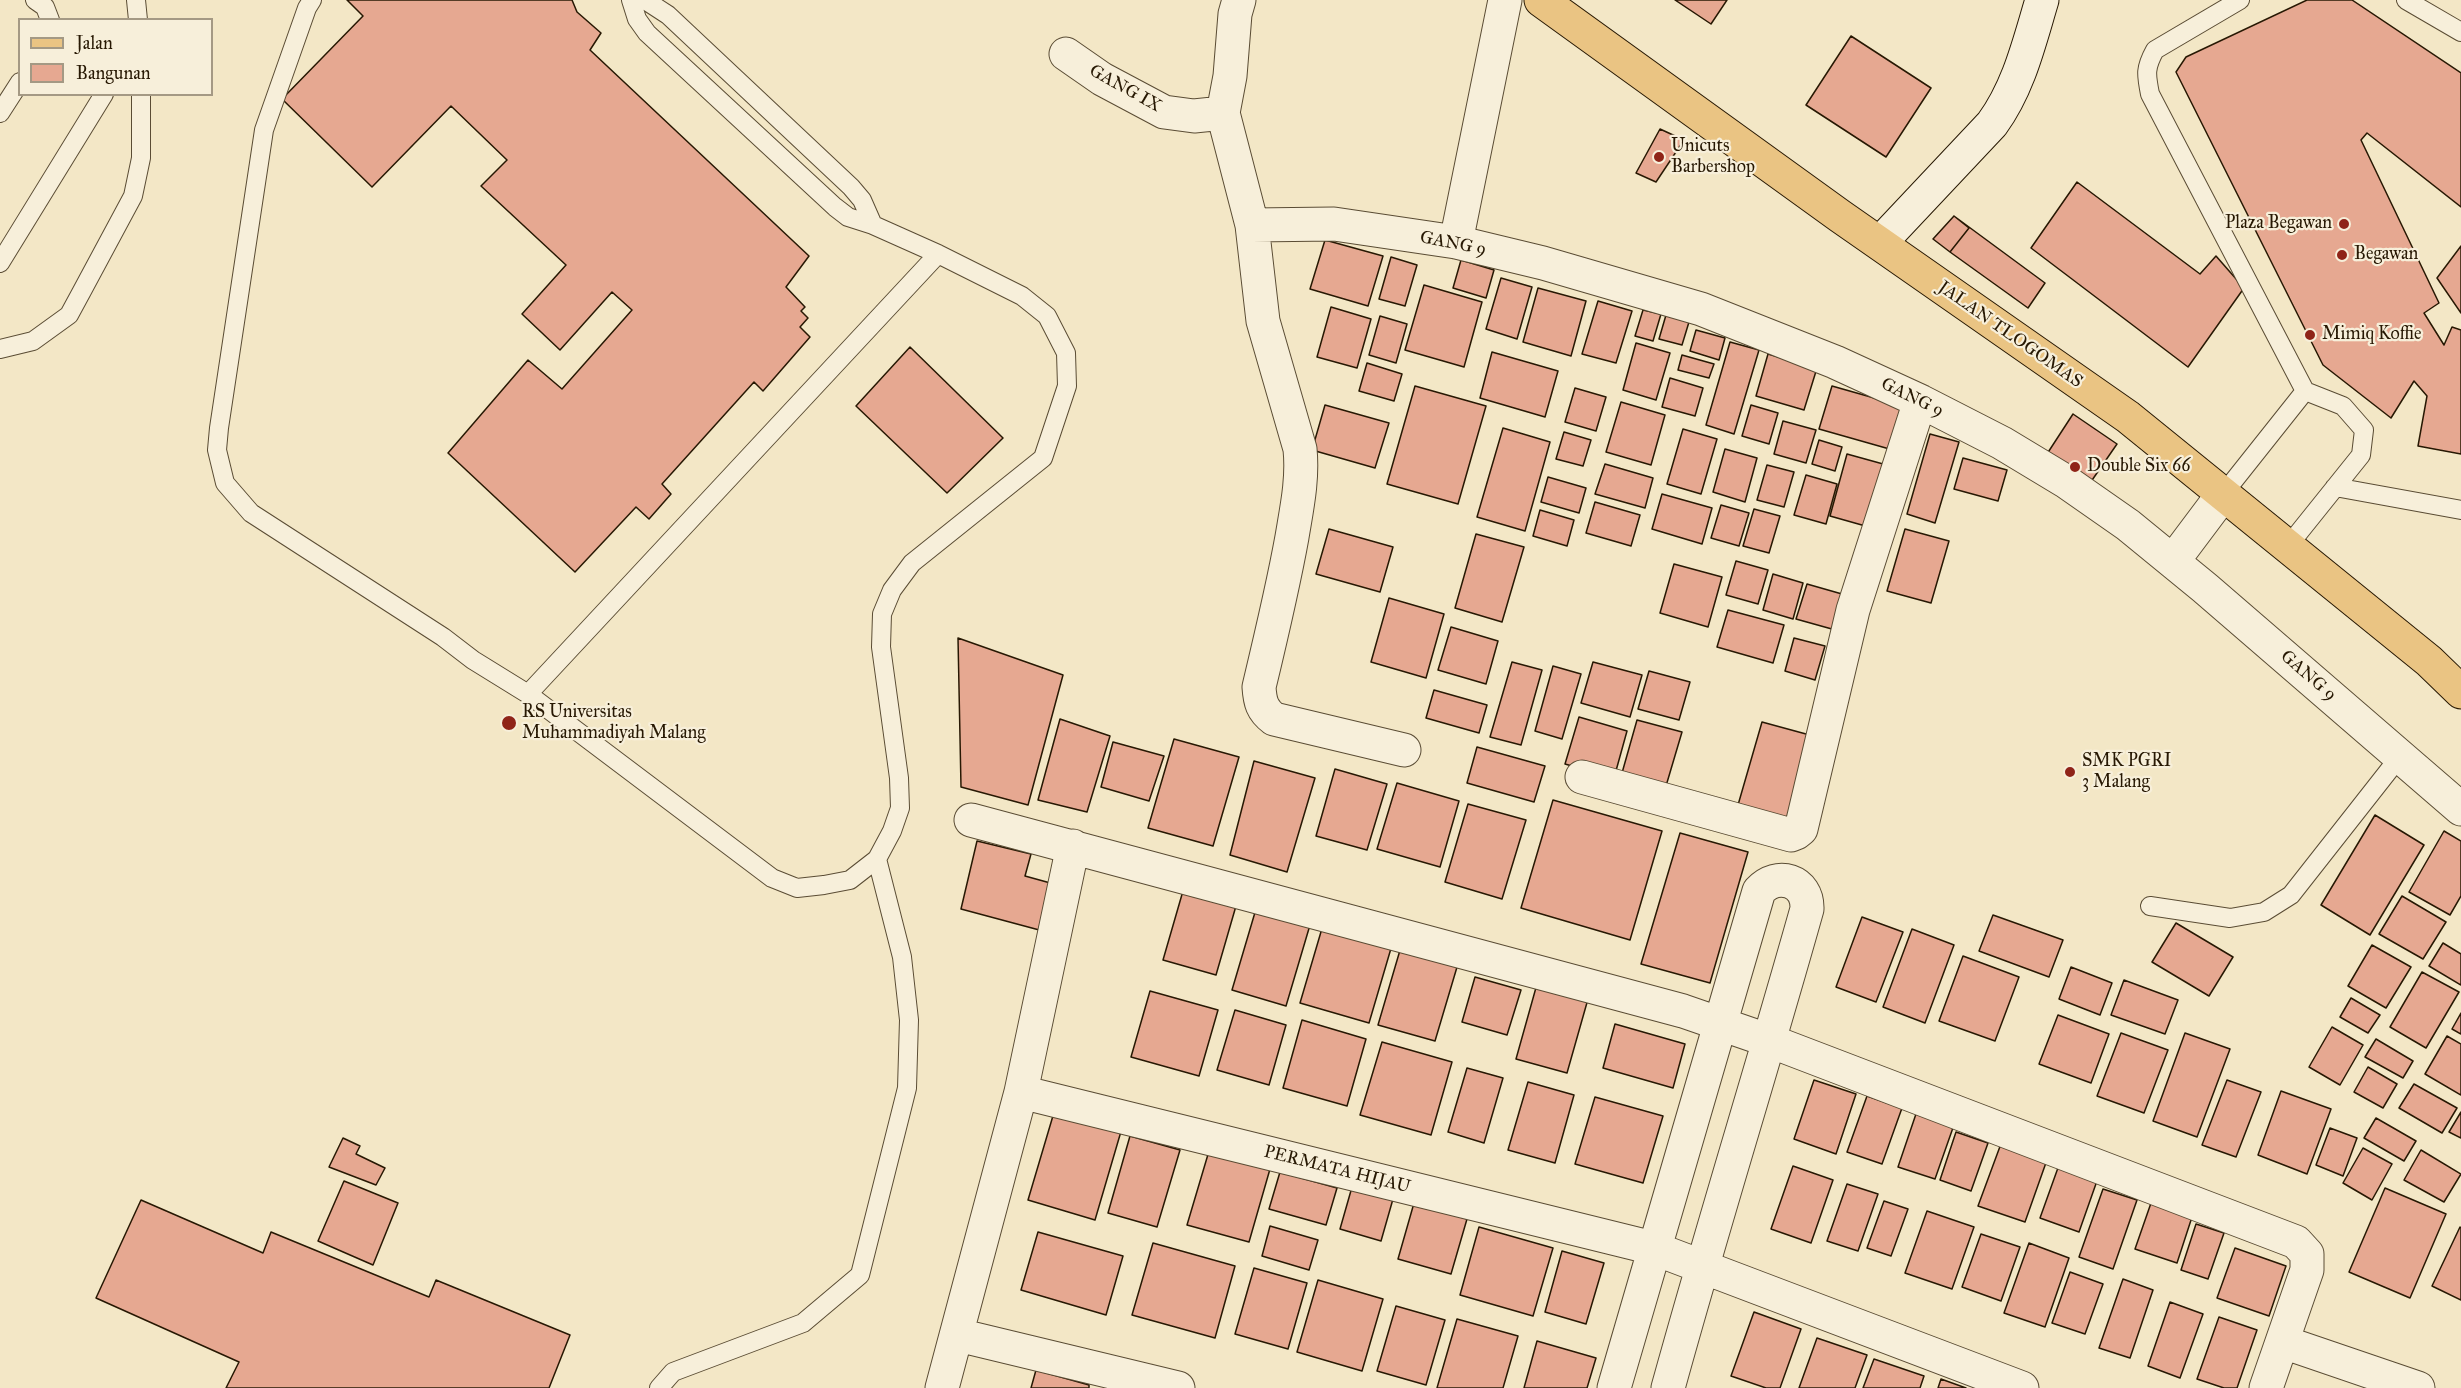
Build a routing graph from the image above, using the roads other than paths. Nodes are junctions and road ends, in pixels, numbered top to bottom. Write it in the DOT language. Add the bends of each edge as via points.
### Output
graph roads {
  1 [pos="35,0"];
  2 [pos="136,0"];
  3 [pos="312,0"];
  4 [pos="631,0"];
  5 [pos="645,0"];
  6 [pos="1239,0"];
  7 [pos="1505,0"];
  8 [pos="1541,0"];
  9 [pos="2042,0"];
  10 [pos="2240,0"];
  11 [pos="2406,0"];
  12 [pos="49,18"];
  13 [pos="138,18"];
  14 [pos="2461,32"];
  15 [pos="1066,54"];
  16 [pos="18,85"];
  17 [pos="103,96"];
  18 [pos="141,96"];
  19 [pos="0,113"];
  20 [pos="1223,113"];
  21 [pos="873,225"];
  22 [pos="1252,225"];
  23 [pos="1456,242"];
  24 [pos="1880,243"];
  25 [pos="938,254"];
  26 [pos="0,263"];
  27 [pos="0,349"];
  28 [pos="2305,391"];
  29 [pos="1920,401"];
  30 [pos="2335,487"];
  31 [pos="2224,493"];
  32 [pos="2461,510"];
  33 [pos="2288,546"];
  34 [pos="2173,561"];
  35 [pos="2461,692"];
  36 [pos="528,694"];
  37 [pos="1404,750"];
  38 [pos="2401,755"];
  39 [pos="1582,777"];
  40 [pos="2461,809"];
  41 [pos="971,820"];
  42 [pos="1073,846"];
  43 [pos="877,859"];
  44 [pos="2150,906"];
  45 [pos="1721,1024"];
  46 [pos="1770,1041"];
  47 [pos="1021,1092"];
  48 [pos="1653,1248"];
  49 [pos="1701,1266"];
  50 [pos="958,1335"];
  51 [pos="2283,1342"];
  52 [pos="2372,1380"];
  53 [pos="659,1388"];
  54 [pos="942,1388"];
  55 [pos="1178,1388"];
  56 [pos="1614,1388"];
  57 [pos="1668,1388"];
  58 [pos="2022,1388"];
  59 [pos="2266,1388"];
  60 [pos="2418,1388"];
  1 -- 12 [label="lane" via="45,7"];
  2 -- 13 [label="lane"];
  3 -- 36 [label="lane" via="264,129 219,428 220,468 225,483 251,513"];
  4 -- 21 [label="lane" via="638,19 656,41 836,207 848,217"];
  5 -- 21 [label="lane" via="668,15 851,186"];
  6 -- 20 [label="street"];
  7 -- 23 [label="street"];
  8 -- 24 [label="main road, JALAN TLOGOMAS"];
  9 -- 24 [label="street" via="2019,77 2002,109"];
  10 -- 28 [label="lane" via="2155,50 2147,63 2146,76 2150,94"];
  11 -- 14 [label="lane"];
  15 -- 20 [label="street, GANG IX" via="1102,79 1164,112 1194,116"];
  16 -- 19 [label="lane"];
  17 -- 26 [label="lane"];
  18 -- 27 [label="lane" via="141,158 133,196 69,315 33,341"];
  20 -- 22 [label="street"];
  21 -- 25 [label="lane"];
  22 -- 23 [label="street, GANG 9" via="1334,224"];
  22 -- 37 [label="street" via="1263,321 1300,449 1302,481 1260,702 1274,719"];
  23 -- 29 [label="street, GANG 9" via="1701,309 1804,349"];
  24 -- 31 [label="main road, JALAN TLOGOMAS" via="2128,417"];
  25 -- 36 [label="lane"];
  25 -- 43 [label="lane" via="1022,296 1047,316 1066,353 1067,386 1043,458 912,563 892,590 882,614 881,647 900,808"];
  28 -- 30 [label="lane" via="2343,406 2364,430 2361,455"];
  28 -- 31 [label="lane"];
  29 -- 34 [label="street, GANG 9" via="2065,481"];
  29 -- 39 [label="street" via="1853,610 1801,828 1791,835"];
  30 -- 32 [label="lane"];
  30 -- 33 [label="lane"];
  31 -- 33 [label="main road, JALAN TLOGOMAS"];
  31 -- 34 [label="street"];
  33 -- 35 [label="main road, JALAN TLOGOMAS" via="2429,661"];
  34 -- 38 [label="street, GANG 9"];
  36 -- 43 [label="lane" via="771,878 797,888 824,885 850,880"];
  38 -- 40 [label="street, GANG 9"];
  38 -- 44 [label="lane" via="2291,895 2264,912 2230,918"];
  41 -- 42 [label="street"];
  42 -- 45 [label="street"];
  42 -- 47 [label="street"];
  43 -- 53 [label="lane" via="902,957 909,1020 907,1088 860,1275 803,1323 673,1371"];
  45 -- 46 [label="street"];
  45 -- 46 [label="street" via="1759,891 1771,882 1800,886 1805,892 1807,909"];
  45 -- 48 [label="street"];
  46 -- 49 [label="street"];
  46 -- 51 [label="street" via="2296,1242 2307,1254 2307,1270"];
  47 -- 48 [label="street, PERMATA HIJAU"];
  47 -- 50 [label="street"];
  48 -- 49 [label="street, PERMATA HIJAU"];
  48 -- 56 [label="street"];
  49 -- 57 [label="street"];
  49 -- 58 [label="street, PERMATA HIJAU"];
  50 -- 54 [label="street"];
  50 -- 55 [label="street"];
  51 -- 52 [label="street"];
  51 -- 59 [label="street"];
  52 -- 60 [label="street"];
}
